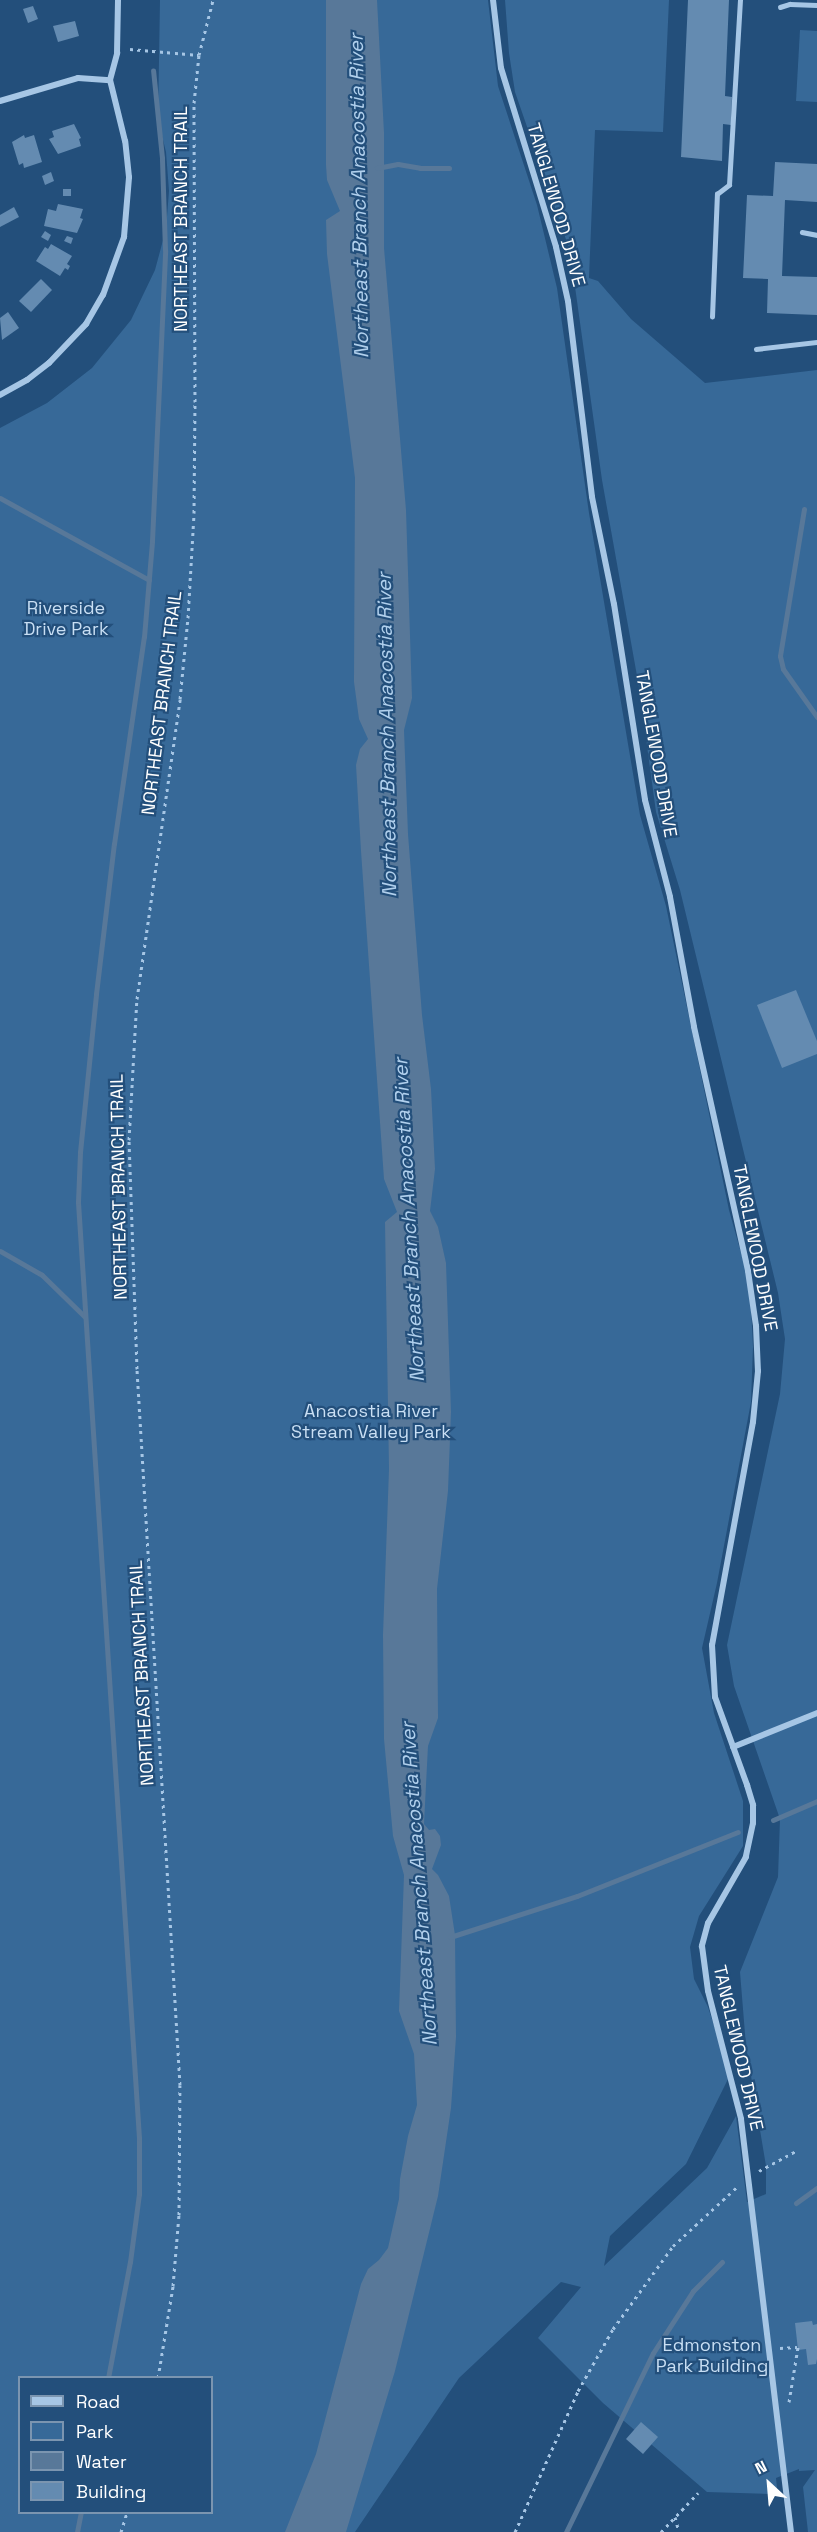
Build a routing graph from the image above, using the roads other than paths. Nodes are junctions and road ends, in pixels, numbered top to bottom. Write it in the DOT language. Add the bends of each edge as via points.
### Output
graph roads {
  1 [pos="118,0"];
  2 [pos="493,0"];
  3 [pos="740,0"];
  4 [pos="817,5"];
  5 [pos="780,7"];
  6 [pos="110,80"];
  7 [pos="0,101"];
  8 [pos="802,232"];
  9 [pos="817,235"];
  10 [pos="712,317"];
  11 [pos="817,342"];
  12 [pos="756,349"];
  13 [pos="0,395"];
  14 [pos="817,1713"];
  15 [pos="733,1747"];
  16 [pos="791,2532"];
  1 -- 6 [label="street" via="117,48"];
  2 -- 15 [label="street, TANGLEWOOD DRIVE" via="501,68 556,247 568,301 592,497 614,604 645,800 670,897 756,1326 758,1371 753,1422 712,1645 715,1698"];
  3 -- 10 [label="lane" via="729,185 717,194"];
  4 -- 5 [label="lane"];
  6 -- 7 [label="street" via="78,78"];
  6 -- 13 [label="street" via="129,177 124,237 115,267 86,324 49,363"];
  8 -- 9 [label="lane"];
  11 -- 12 [label="lane"];
  14 -- 15 [label="street"];
  15 -- 16 [label="street, TANGLEWOOD DRIVE" via="753,1805 751,1842 708,1923 702,1946 708,1991 741,2120"];
}
